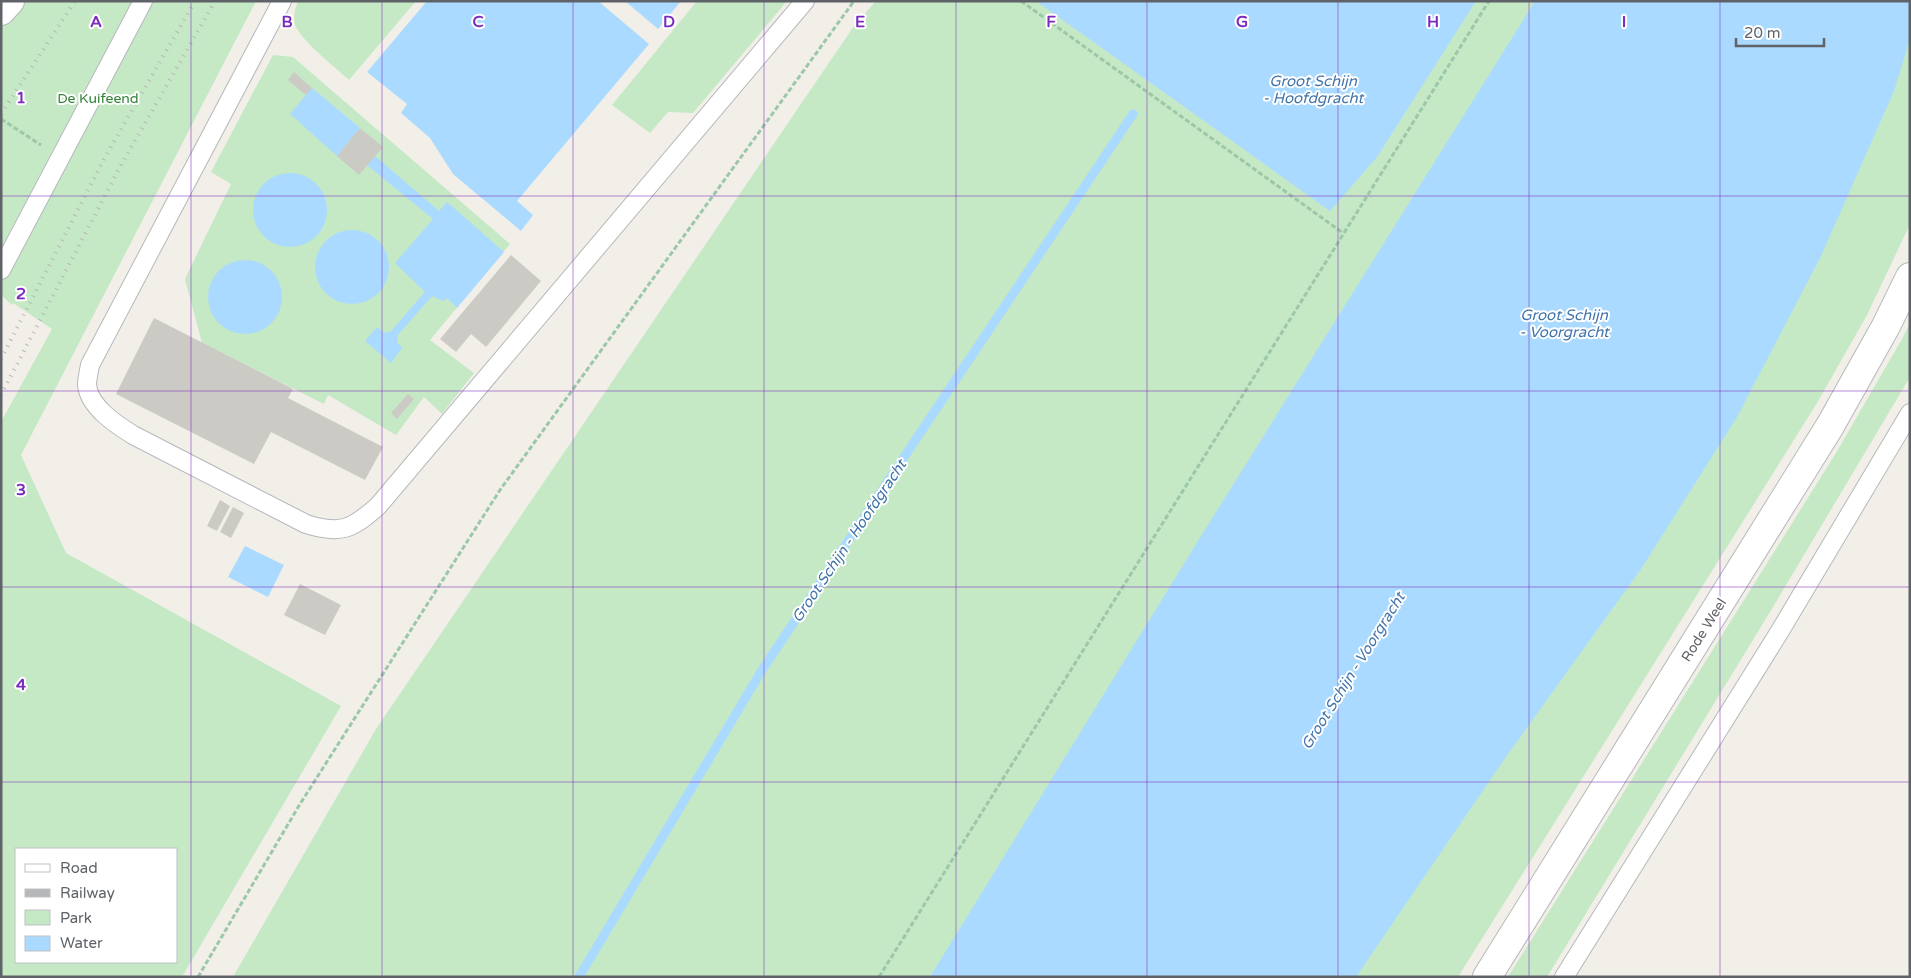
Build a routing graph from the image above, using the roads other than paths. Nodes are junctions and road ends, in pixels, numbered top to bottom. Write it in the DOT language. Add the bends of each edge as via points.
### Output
graph roads {
  1 [pos="10,1"];
  2 [pos="143,1"];
  3 [pos="282,1"];
  4 [pos="804,1"];
  5 [pos="1,11"];
  6 [pos="1,270"];
  7 [pos="1910,277"];
  8 [pos="1910,413"];
  9 [pos="1487,977"];
  10 [pos="1564,977"];
  1 -- 5 [label="street"];
  2 -- 6 [label="lane"];
  3 -- 4 [label="lane" via="90,365 87,386 95,403 110,421 133,436 306,524 340,530 360,522 378,506"];
  7 -- 9 [label="street, Rode Weel" via="1830,426"];
  8 -- 10 [label="lane" via="1780,631"];
}
